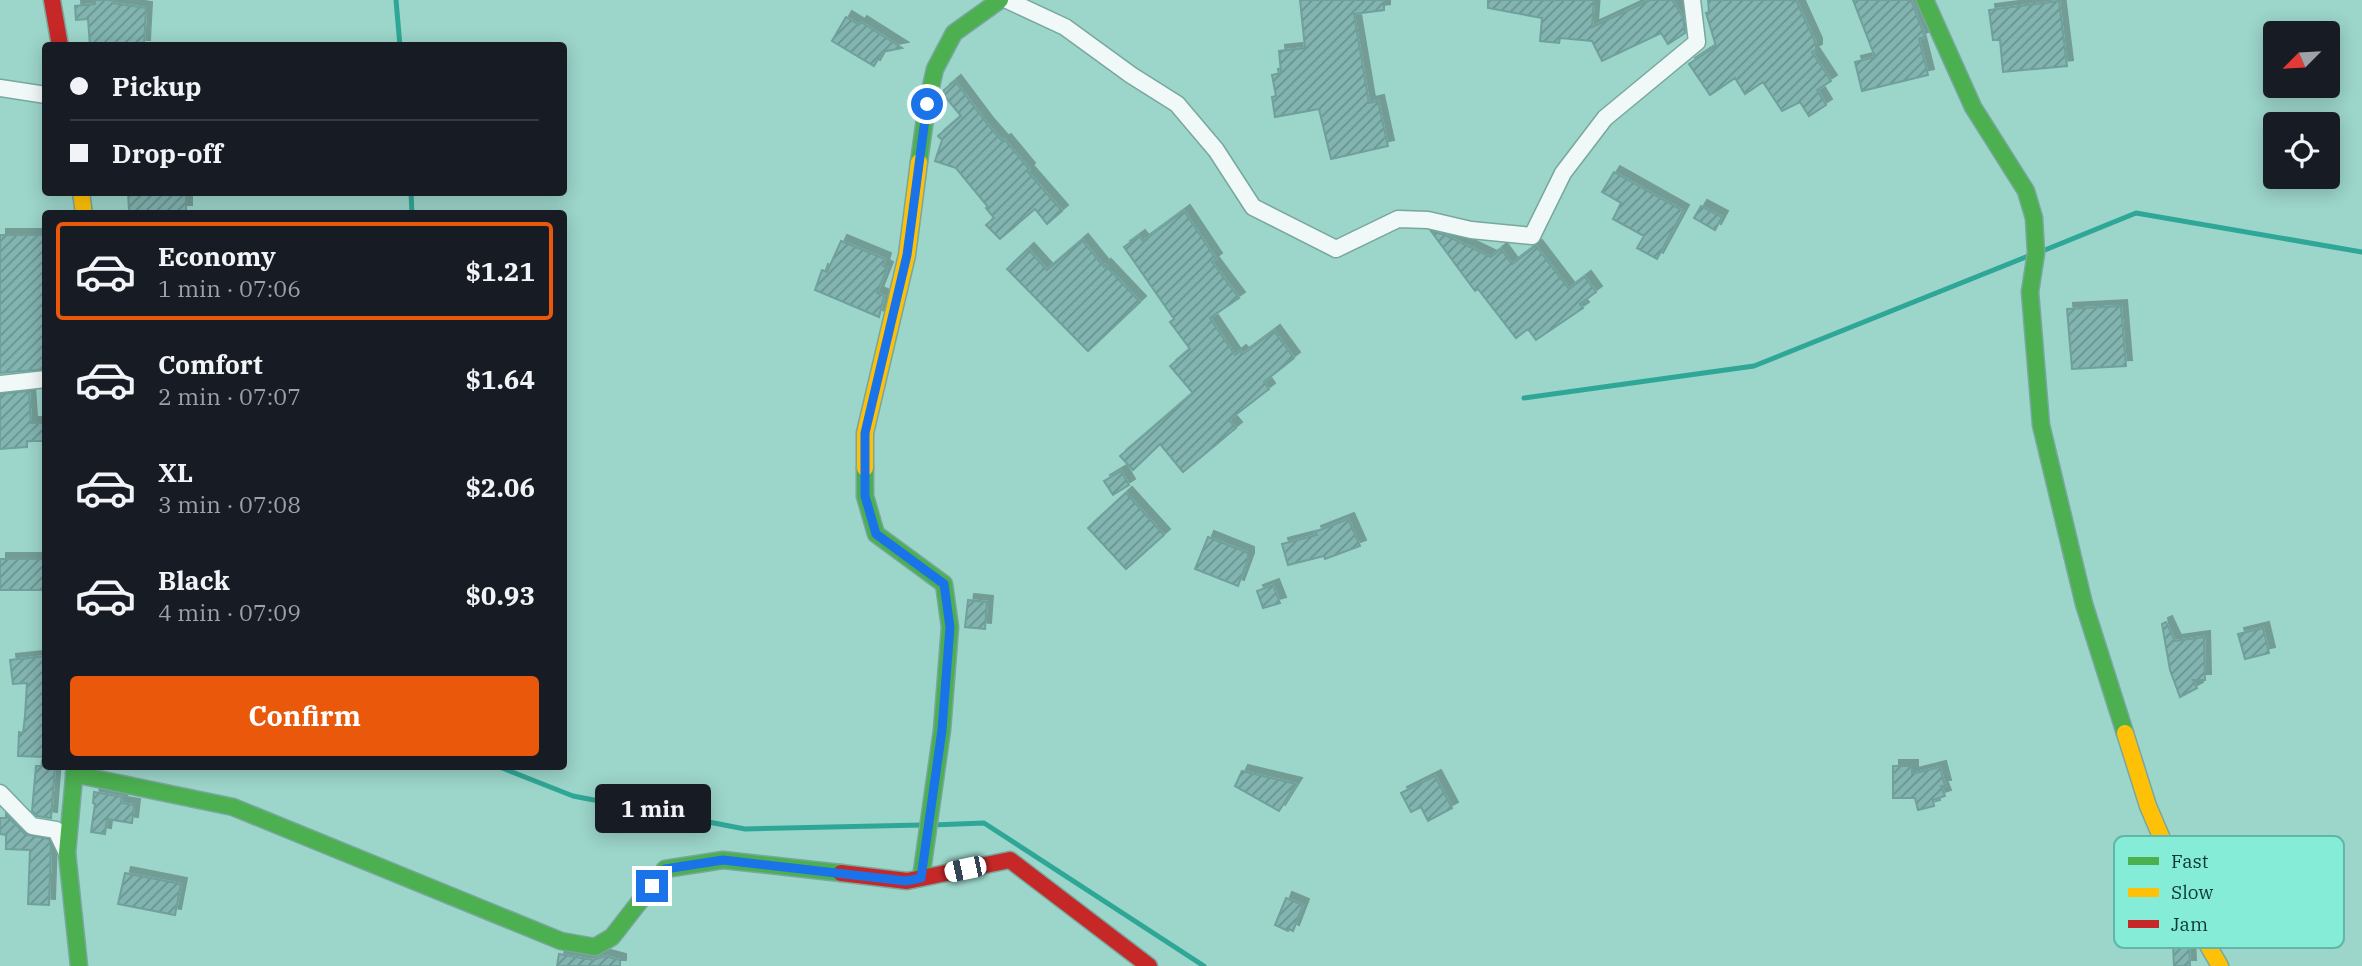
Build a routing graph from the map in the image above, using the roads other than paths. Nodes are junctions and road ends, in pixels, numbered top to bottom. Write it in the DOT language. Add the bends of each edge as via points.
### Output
graph roads {
  1 [pos="52,0"];
  2 [pos="1000,0"];
  3 [pos="1007,0"];
  4 [pos="1692,0"];
  5 [pos="1925,0"];
  6 [pos="59,42"];
  7 [pos="0,88"];
  8 [pos="42,94"];
  9 [pos="42,379"];
  10 [pos="0,384"];
  11 [pos="74,770"];
  12 [pos="0,793"];
  13 [pos="2161,836"];
  14 [pos="67,853"];
  15 [pos="921,878"];
  16 [pos="2210,948"];
  17 [pos="79,966"];
  18 [pos="1149,966"];
  19 [pos="2220,966"];
  1 -- 6 [label="street"];
  2 -- 15 [label="street" via="954,33 935,69 907,255 865,433 865,496 876,534 944,584 950,627 942,730"];
  3 -- 4 [label="street" via="1065,27 1177,104 1216,150 1253,207 1336,249 1398,219 1532,236 1563,173 1605,118 1698,42"];
  5 -- 13 [label="street" via="1973,107 2030,203 2036,253 2030,292 2041,425 2084,604"];
  7 -- 8 [label="street"];
  9 -- 10 [label="street"];
  11 -- 14 [label="street"];
  11 -- 15 [label="street" via="233,807 561,942 595,947 612,937 665,869 723,860 906,881"];
  12 -- 14 [label="street" via="32,826 56,830"];
  14 -- 17 [label="street"];
  15 -- 18 [label="street" via="1010,860"];
  16 -- 19 [label="street"];
}
